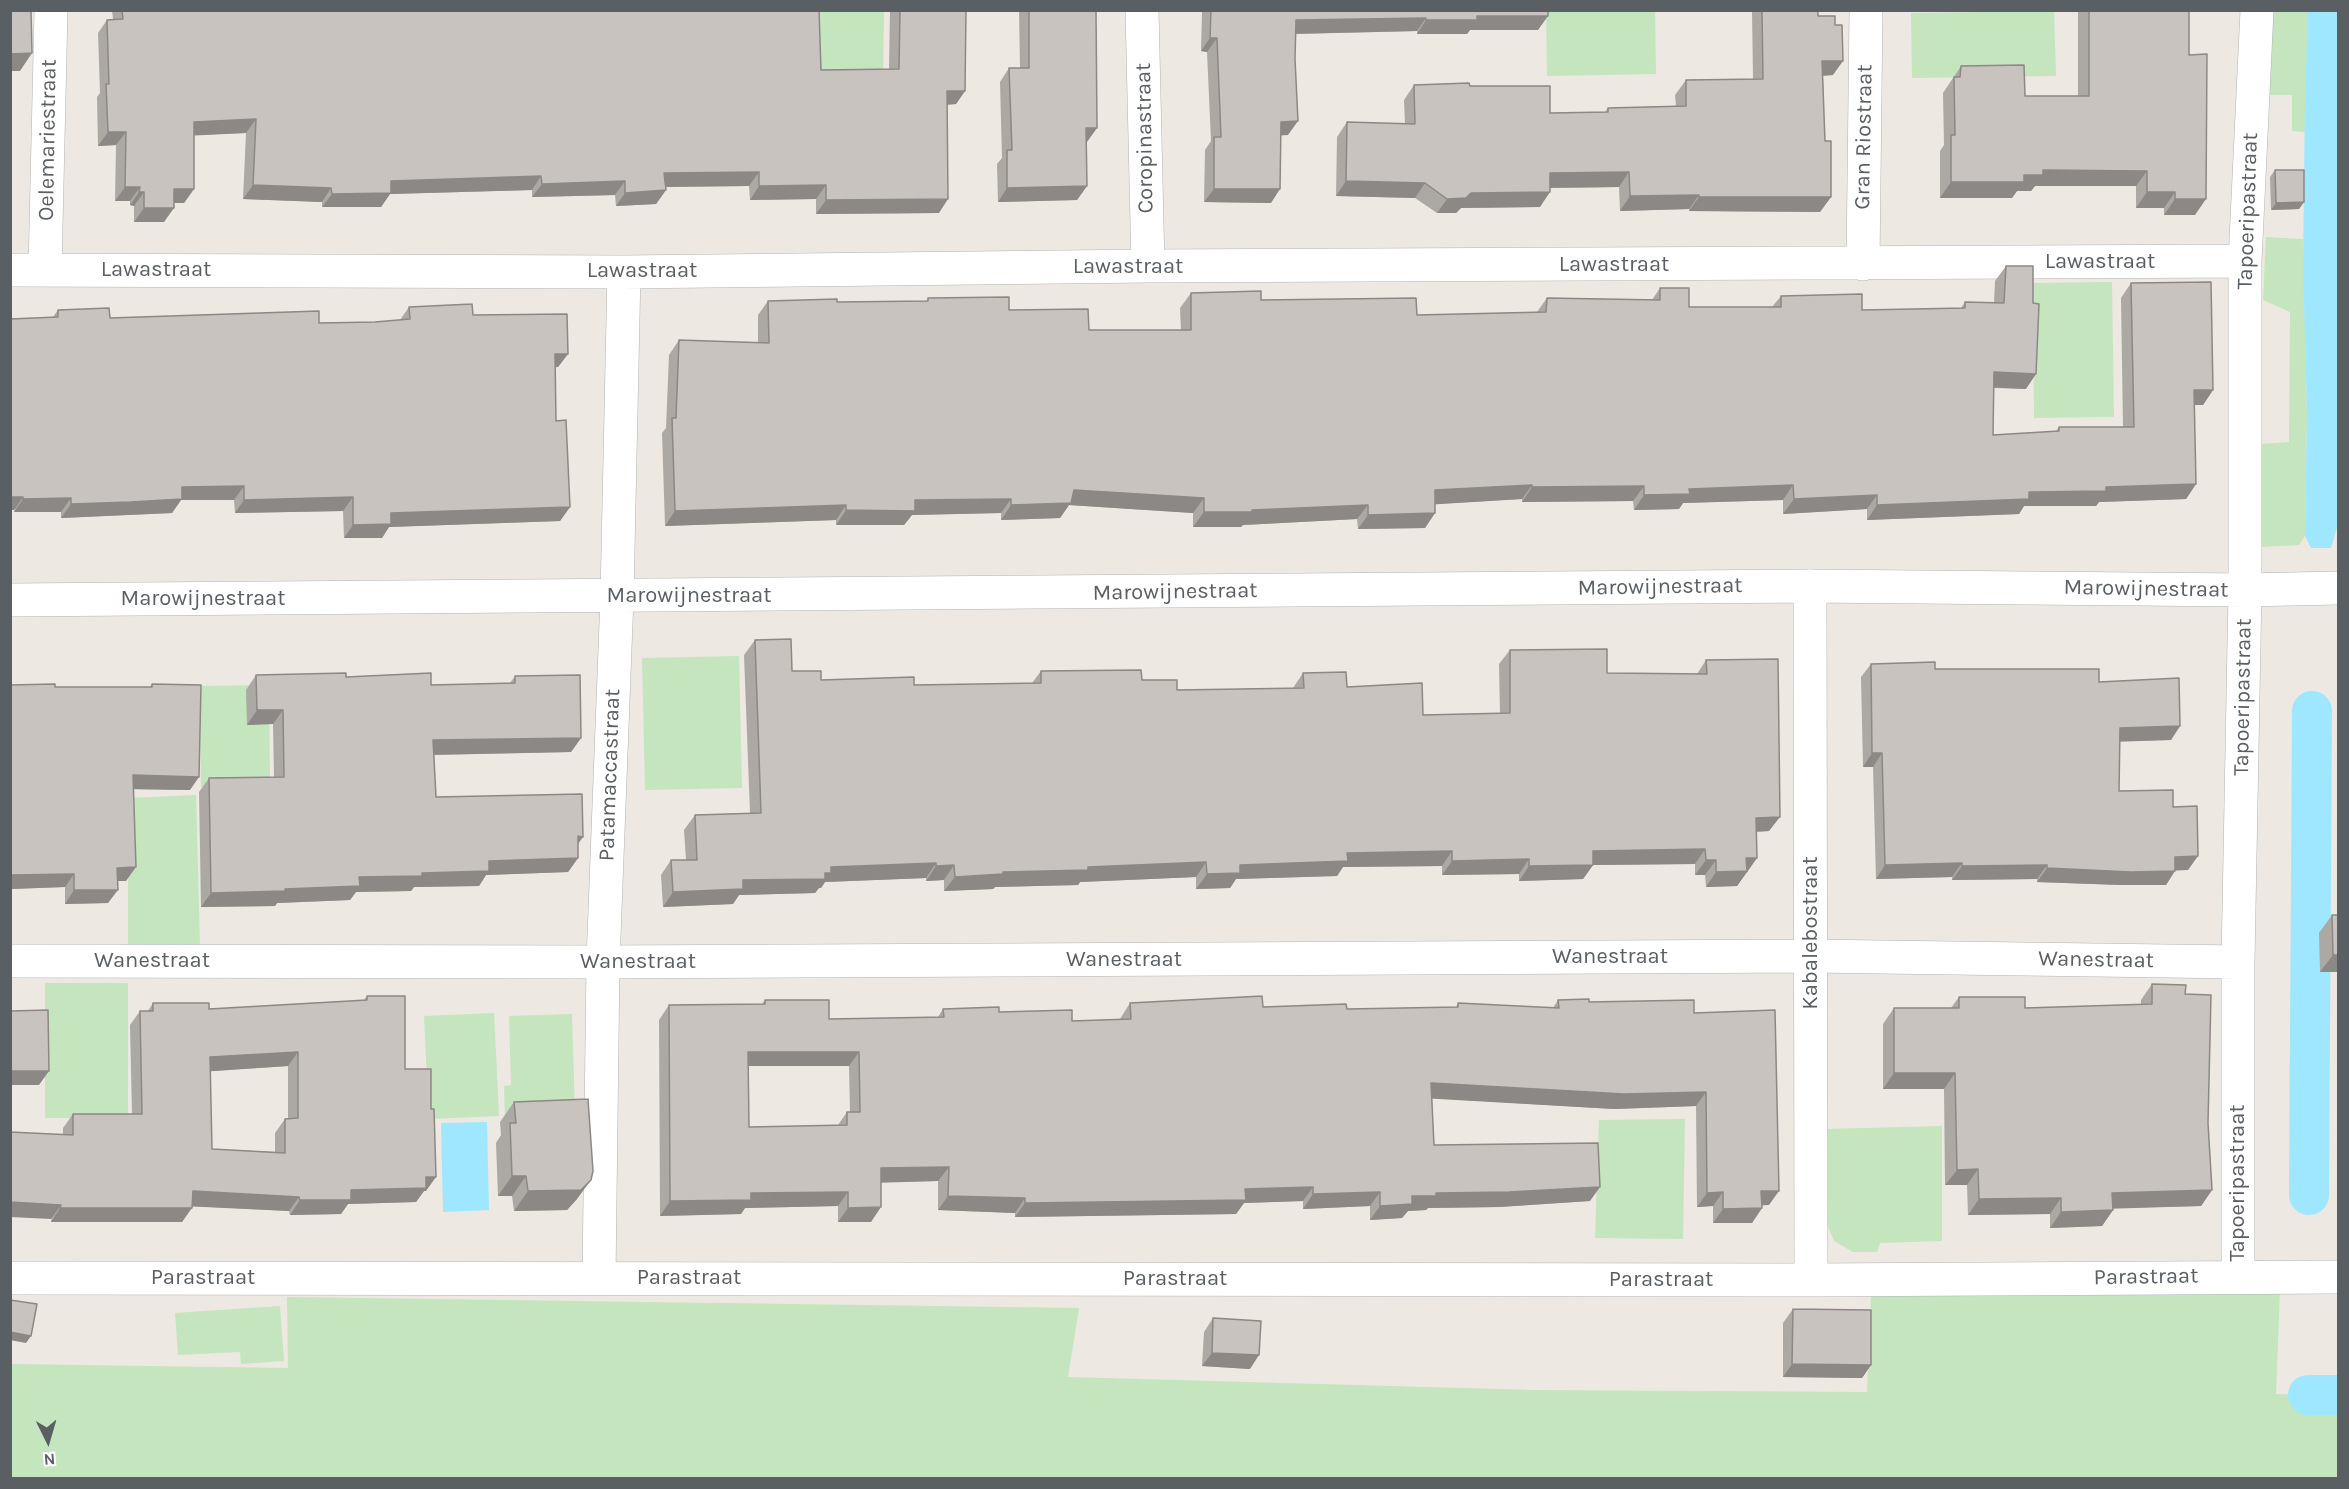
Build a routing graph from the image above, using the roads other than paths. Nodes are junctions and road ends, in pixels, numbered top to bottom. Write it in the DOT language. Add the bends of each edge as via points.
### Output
graph roads {
  1 [pos="51,10"];
  2 [pos="1142,10"];
  3 [pos="1866,10"];
  4 [pos="2257,10"];
  5 [pos="2245,261"];
  6 [pos="1863,264"];
  7 [pos="1148,266"];
  8 [pos="10,270"];
  9 [pos="45,270"];
  10 [pos="624,272"];
  11 [pos="1810,586"];
  12 [pos="2338,588"];
  13 [pos="2245,590"];
  14 [pos="617,597"];
  15 [pos="10,600"];
  16 [pos="1811,956"];
  17 [pos="10,961"];
  18 [pos="2238,962"];
  19 [pos="603,963"];
  20 [pos="2238,1276"];
  21 [pos="2338,1277"];
  22 [pos="10,1278"];
  23 [pos="599,1278"];
  24 [pos="1810,1280"];
  1 -- 9 [label="street, Oelemariestraat"];
  2 -- 7 [label="street, Coropinastraat"];
  3 -- 6 [label="street, Gran Riostraat"];
  4 -- 5 [label="street, Tapoeripastraat"];
  5 -- 6 [label="street, Lawastraat"];
  5 -- 13 [label="street, Tapoeripastraat"];
  6 -- 7 [label="street, Lawastraat"];
  7 -- 10 [label="street, Lawastraat"];
  8 -- 9 [label="street, Lawastraat"];
  9 -- 10 [label="street, Lawastraat"];
  10 -- 14 [label="street, Patamaccastraat"];
  11 -- 13 [label="street, Marowijnestraat"];
  11 -- 14 [label="street, Marowijnestraat"];
  11 -- 16 [label="street, Kabalebostraat"];
  12 -- 13 [label="street, Marowijnestraat"];
  13 -- 18 [label="street, Tapoeripastraat"];
  14 -- 15 [label="street, Marowijnestraat"];
  14 -- 19 [label="street, Patamaccastraat"];
  16 -- 18 [label="street, Wanestraat"];
  16 -- 19 [label="street, Wanestraat"];
  16 -- 24 [label="street, Kabalebostraat"];
  17 -- 19 [label="street, Wanestraat"];
  18 -- 20 [label="street, Tapoeripastraat"];
  19 -- 23 [label="street, Patamaccastraat"];
  20 -- 21 [label="street, Parastraat"];
  20 -- 24 [label="street, Parastraat"];
  22 -- 23 [label="street, Parastraat"];
  23 -- 24 [label="street, Parastraat"];
}
